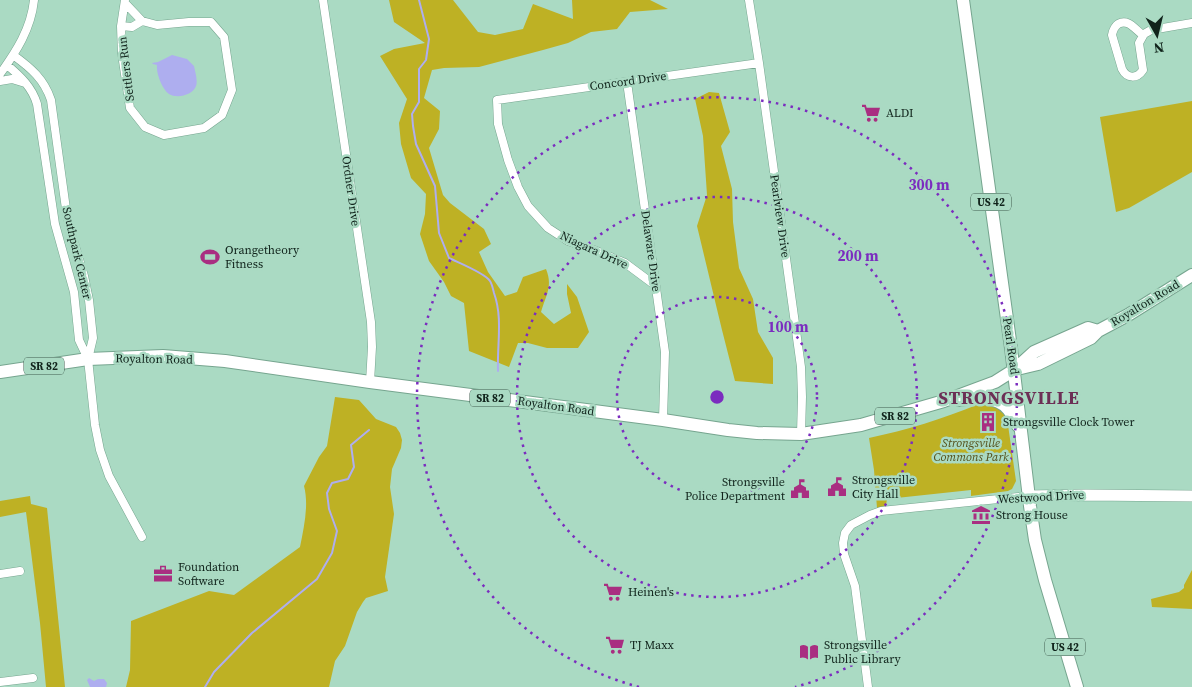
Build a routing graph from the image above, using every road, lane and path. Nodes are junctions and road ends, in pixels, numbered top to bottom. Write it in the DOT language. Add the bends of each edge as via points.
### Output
graph roads {
  1 [pos="34,0"];
  2 [pos="322,0"];
  3 [pos="749,0"];
  4 [pos="963,0"];
  5 [pos="125,2"];
  6 [pos="142,21"];
  7 [pos="1192,24"];
  8 [pos="121,26"];
  9 [pos="1143,35"];
  10 [pos="13,55"];
  11 [pos="759,63"];
  12 [pos="7,65"];
  13 [pos="0,74"];
  14 [pos="0,81"];
  15 [pos="627,82"];
  16 [pos="25,83"];
  17 [pos="497,100"];
  18 [pos="1192,275"];
  19 [pos="656,286"];
  20 [pos="88,359"];
  21 [pos="1014,370"];
  22 [pos="0,372"];
  23 [pos="370,382"];
  24 [pos="944,401"];
  25 [pos="663,420"];
  26 [pos="801,434"];
  27 [pos="1021,434"];
  28 [pos="1028,496"];
  29 [pos="1192,496"];
  30 [pos="142,537"];
  31 [pos="20,571"];
  32 [pos="0,574"];
  33 [pos="33,678"];
  34 [pos="0,682"];
  35 [pos="868,687"];
  36 [pos="1077,687"];
  1 -- 10 [label="street" via="27,29"];
  2 -- 23 [label="street, Ordner Drive" via="371,322"];
  3 -- 11 [label="street, Pearlview Drive"];
  4 -- 21 [label="main road, Pearl Road / US 42"];
  5 -- 6 [label="street"];
  5 -- 8 [label="street, Settlers Run"];
  6 -- 8 [label="street" via="132,27"];
  6 -- 8 [label="street, Settlers Run" via="156,26 211,22 224,37 232,90 222,115 204,128 164,135 145,127 130,108"];
  7 -- 9 [label="street" via="1151,30"];
  9 -- 9 [label="street" via="1139,43 1143,70 1134,77 1129,76 1122,69 1113,30 1120,23 1127,23"];
  10 -- 12 [label="street"];
  10 -- 20 [label="street, Southpark Center" via="37,75 51,100 66,209 89,300 93,338"];
  11 -- 15 [label="street, Concord Drive"];
  11 -- 26 [label="street, Pearlview Drive" via="801,367"];
  12 -- 13 [label="street"];
  12 -- 16 [label="street, Southpark Center"];
  14 -- 16 [label="street" via="12,79"];
  15 -- 17 [label="street, Concord Drive"];
  15 -- 19 [label="street, Delaware Drive"];
  16 -- 20 [label="street, Southpark Center" via="38,108 55,224 74,292 79,340"];
  17 -- 19 [label="street, Niagara Drive" via="498,124 508,160 528,206 548,228 568,241 625,263"];
  18 -- 21 [label="main road, Royalton Road / SR 82" via="1098,331 1088,328 1034,352"];
  19 -- 25 [label="street, Delaware Drive" via="665,352"];
  20 -- 22 [label="main road, Royalton Road / SR 82"];
  20 -- 23 [label="main road, Royalton Road / SR 82" via="163,356 225,361"];
  20 -- 30 [label="street" via="101,456"];
  21 -- 24 [label="main road, Royalton Road / SR 82" via="995,382"];
  21 -- 27 [label="main road, Pearl Road / US 42"];
  23 -- 25 [label="main road, Royalton Road / SR 82"];
  24 -- 26 [label="main road, Royalton Road / SR 82" via="861,425"];
  24 -- 27 [label="main road" via="995,400 1009,410"];
  25 -- 26 [label="main road, Royalton Road / SR 82" via="757,433"];
  27 -- 28 [label="main road, Pearl Road / US 42"];
  28 -- 29 [label="street, Westwood Drive"];
  28 -- 35 [label="street, Westwood Drive" via="881,510 847,529 843,549 855,586"];
  28 -- 36 [label="main road, Pearl Road / US 42" via="1045,580"];
  31 -- 32 [label="street"];
  33 -- 34 [label="street"];
}
